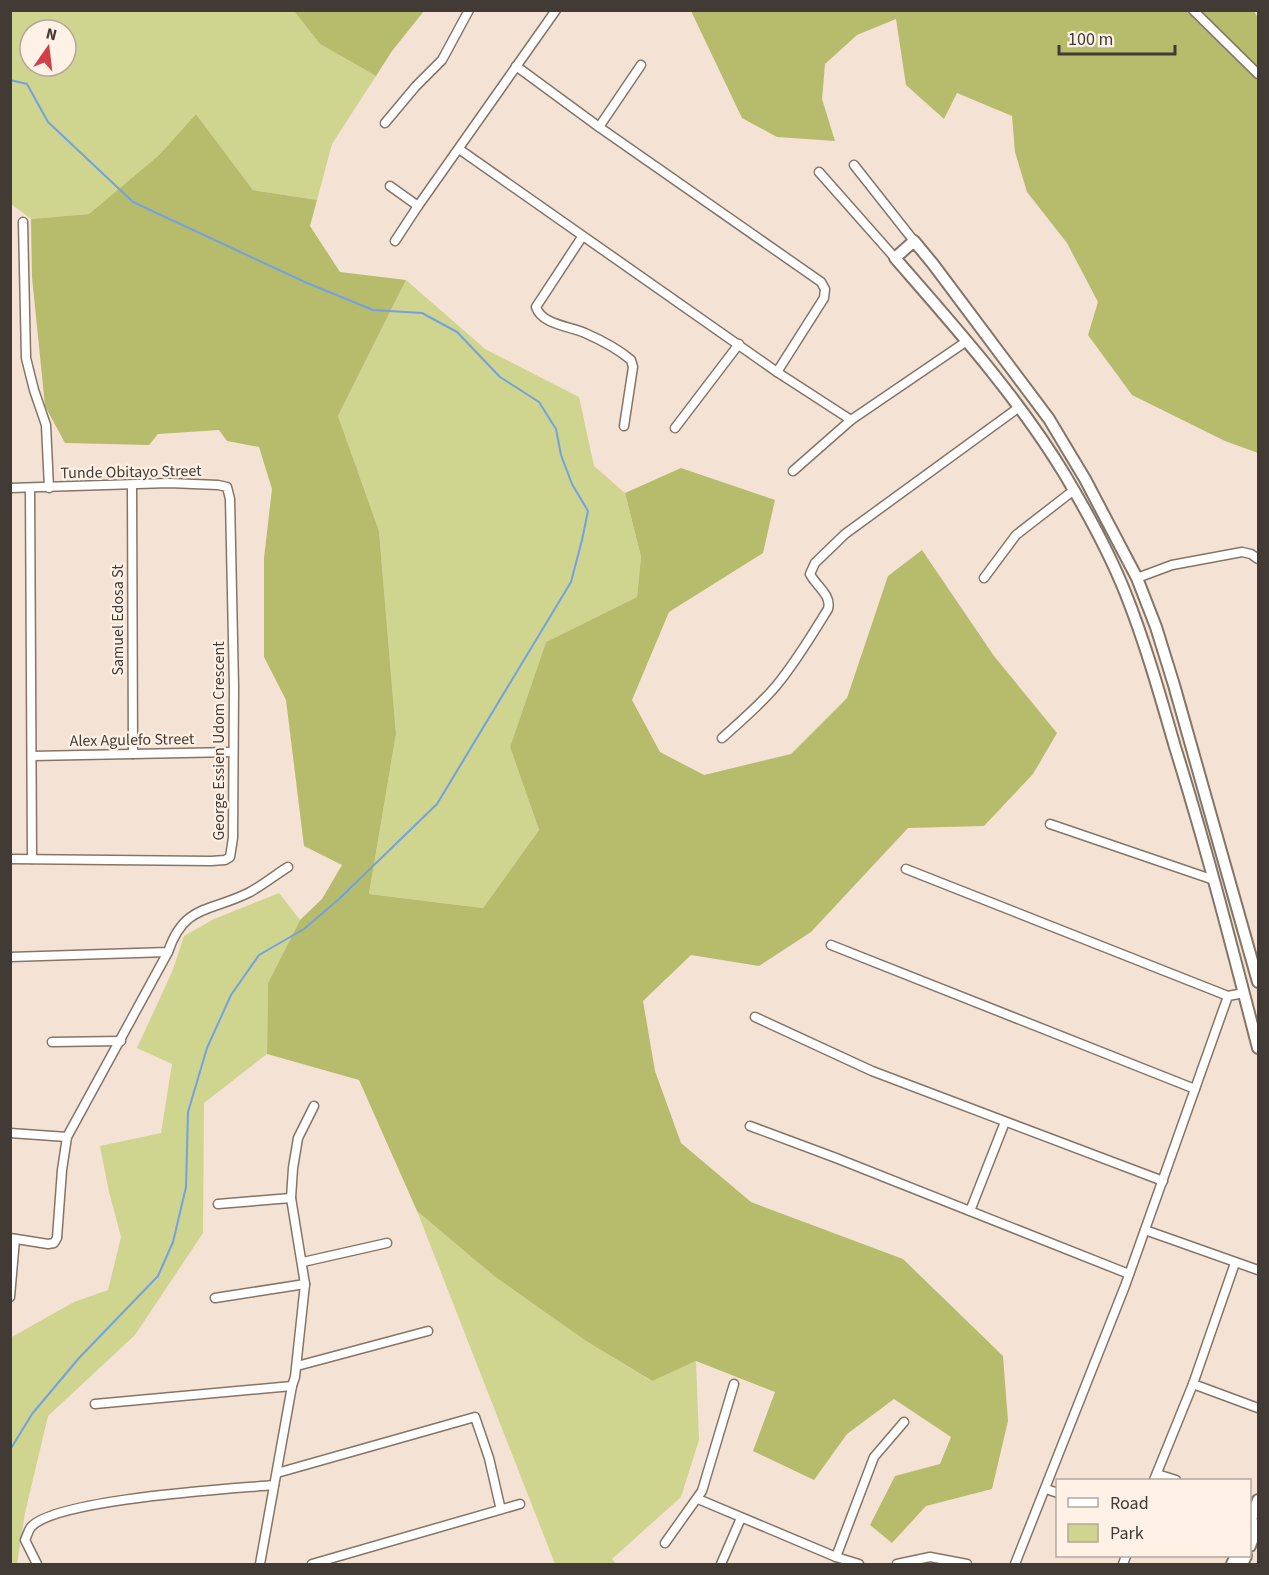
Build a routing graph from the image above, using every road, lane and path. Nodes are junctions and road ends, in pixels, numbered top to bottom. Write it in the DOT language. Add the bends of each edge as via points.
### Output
graph roads {
  1 [pos="469,10"];
  2 [pos="556,10"];
  3 [pos="1193,10"];
  4 [pos="641,65"];
  5 [pos="516,66"];
  6 [pos="1258,74"];
  7 [pos="385,123"];
  8 [pos="599,127"];
  9 [pos="459,149"];
  10 [pos="854,165"];
  11 [pos="819,172"];
  12 [pos="390,186"];
  13 [pos="418,206"];
  14 [pos="23,222"];
  15 [pos="582,237"];
  16 [pos="395,241"];
  17 [pos="914,241"];
  18 [pos="895,258"];
  19 [pos="966,341"];
  20 [pos="739,344"];
  21 [pos="777,372"];
  22 [pos="1018,408"];
  23 [pos="851,420"];
  24 [pos="624,426"];
  25 [pos="675,428"];
  26 [pos="793,471"];
  27 [pos="132,485"];
  28 [pos="10,488"];
  29 [pos="30,488"];
  30 [pos="49,488"];
  31 [pos="1074,490"];
  32 [pos="229,512"];
  33 [pos="1258,559"];
  34 [pos="984,578"];
  35 [pos="1137,578"];
  36 [pos="722,738"];
  37 [pos="233,752"];
  38 [pos="132,754"];
  39 [pos="32,756"];
  40 [pos="1050,824"];
  41 [pos="10,859"];
  42 [pos="32,860"];
  43 [pos="288,867"];
  44 [pos="906,869"];
  45 [pos="1214,879"];
  46 [pos="1237,904"];
  47 [pos="1222,908"];
  48 [pos="831,945"];
  49 [pos="1254,950"];
  50 [pos="168,952"];
  51 [pos="10,957"];
  52 [pos="1258,982"];
  53 [pos="1244,993"];
  54 [pos="1228,996"];
  55 [pos="755,1017"];
  56 [pos="121,1041"];
  57 [pos="52,1042"];
  58 [pos="1258,1048"];
  59 [pos="1195,1089"];
  60 [pos="314,1106"];
  61 [pos="1005,1122"];
  62 [pos="750,1126"];
  63 [pos="10,1133"];
  64 [pos="67,1137"];
  65 [pos="1163,1181"];
  66 [pos="291,1198"];
  67 [pos="218,1204"];
  68 [pos="970,1211"];
  69 [pos="1145,1230"];
  70 [pos="13,1239"];
  71 [pos="387,1243"];
  72 [pos="303,1262"];
  73 [pos="1235,1263"];
  74 [pos="1258,1270"];
  75 [pos="1129,1274"];
  76 [pos="305,1284"];
  77 [pos="10,1297"];
  78 [pos="215,1298"];
  79 [pos="428,1331"];
  80 [pos="297,1366"];
  81 [pos="734,1384"];
  82 [pos="1193,1384"];
  83 [pos="292,1386"];
  84 [pos="95,1404"];
  85 [pos="1258,1408"];
  86 [pos="904,1422"];
  87 [pos="277,1473"];
  88 [pos="1156,1477"];
  89 [pos="274,1485"];
  90 [pos="1046,1489"];
  91 [pos="1056,1492"];
  92 [pos="698,1499"];
  93 [pos="520,1504"];
  94 [pos="500,1506"];
  95 [pos="741,1518"];
  96 [pos="1258,1524"];
  97 [pos="665,1543"];
  98 [pos="1251,1543"];
  99 [pos="836,1557"];
  100 [pos="37,1564"];
  101 [pos="260,1564"];
  102 [pos="312,1564"];
  103 [pos="722,1564"];
  104 [pos="859,1564"];
  105 [pos="897,1564"];
  106 [pos="967,1564"];
  107 [pos="1015,1564"];
  1 -- 7 [label="street" via="442,60"];
  2 -- 5 [label="street"];
  3 -- 6 [label="street"];
  4 -- 8 [label="street"];
  5 -- 8 [label="street"];
  5 -- 9 [label="street"];
  8 -- 21 [label="street" via="821,282 824,298"];
  9 -- 13 [label="street"];
  9 -- 15 [label="street"];
  10 -- 17 [label="street"];
  11 -- 18 [label="street"];
  12 -- 13 [label="street"];
  13 -- 16 [label="street"];
  14 -- 30 [label="street" via="26,358 48,433"];
  15 -- 20 [label="street"];
  15 -- 24 [label="street" via="536,307 560,326 584,333 631,360"];
  17 -- 18 [label="street"];
  17 -- 35 [label="street" via="1049,419"];
  18 -- 19 [label="street"];
  19 -- 22 [label="street"];
  19 -- 23 [label="street"];
  20 -- 21 [label="street"];
  20 -- 25 [label="street"];
  21 -- 23 [label="street"];
  22 -- 31 [label="street"];
  22 -- 36 [label="street" via="845,534 815,563 810,574 828,598 828,609 776,686"];
  23 -- 26 [label="street"];
  27 -- 30 [label="street, Tunde Obitayo Street"];
  27 -- 32 [label="street, Tunde Obitayo Street" via="227,487"];
  27 -- 38 [label="street, Samuel Edosa St"];
  28 -- 29 [label="street, Tunde Obitayo Street"];
  29 -- 30 [label="street, Tunde Obitayo Street"];
  29 -- 39 [label="street"];
  31 -- 34 [label="street" via="1016,535"];
  31 -- 45 [label="street" via="1125,591 1148,655"];
  32 -- 37 [label="street, George Essien Udom Crescent"];
  33 -- 35 [label="street" via="1242,552 1173,565"];
  35 -- 46 [label="street" via="1174,685"];
  37 -- 38 [label="street, Alex Agulefo Street"];
  37 -- 42 [label="street, George Essien Udom Crescent" via="232,852 225,860"];
  38 -- 39 [label="street, Alex Agulefo Street"];
  39 -- 42 [label="street"];
  40 -- 45 [label="street"];
  41 -- 42 [label="street, George Essien Udom Crescent"];
  43 -- 50 [label="street" via="248,893 191,915 173,937"];
  44 -- 54 [label="street"];
  45 -- 47 [label="street"];
  46 -- 47 [label="street"];
  46 -- 49 [label="street"];
  47 -- 53 [label="street"];
  48 -- 59 [label="street"];
  49 -- 52 [label="street"];
  50 -- 51 [label="street"];
  50 -- 56 [label="street"];
  53 -- 54 [label="street"];
  53 -- 58 [label="street"];
  54 -- 59 [label="street"];
  55 -- 61 [label="street" via="872,1071"];
  56 -- 57 [label="street"];
  56 -- 64 [label="street"];
  59 -- 65 [label="street"];
  60 -- 66 [label="street" via="298,1138"];
  61 -- 65 [label="street"];
  61 -- 68 [label="street"];
  62 -- 68 [label="street"];
  63 -- 64 [label="street"];
  64 -- 70 [label="street" via="57,1238 48,1244"];
  65 -- 69 [label="street"];
  66 -- 67 [label="street"];
  66 -- 72 [label="street"];
  68 -- 75 [label="street"];
  69 -- 73 [label="street"];
  69 -- 75 [label="street"];
  70 -- 77 [label="street"];
  71 -- 72 [label="street"];
  72 -- 76 [label="street"];
  73 -- 74 [label="street"];
  73 -- 82 [label="street"];
  75 -- 90 [label="street"];
  76 -- 78 [label="street"];
  76 -- 80 [label="street"];
  79 -- 80 [label="street"];
  80 -- 83 [label="street"];
  81 -- 92 [label="street"];
  82 -- 85 [label="street"];
  82 -- 88 [label="street"];
  83 -- 84 [label="street"];
  83 -- 87 [label="street"];
  86 -- 99 [label="street" via="874,1457"];
  87 -- 89 [label="street"];
  87 -- 94 [label="street" via="475,1417"];
  89 -- 100 [label="street" via="100,1503 38,1522 29,1528 25,1540"];
  89 -- 101 [label="street"];
  90 -- 91 [label="street"];
  90 -- 107 [label="street"];
  92 -- 95 [label="street"];
  92 -- 97 [label="street"];
  93 -- 102 [label="street"];
  95 -- 99 [label="street"];
  95 -- 103 [label="street"];
  96 -- 98 [label="street"];
  99 -- 104 [label="street"];
  105 -- 106 [label="street" via="930,1557"];
}
